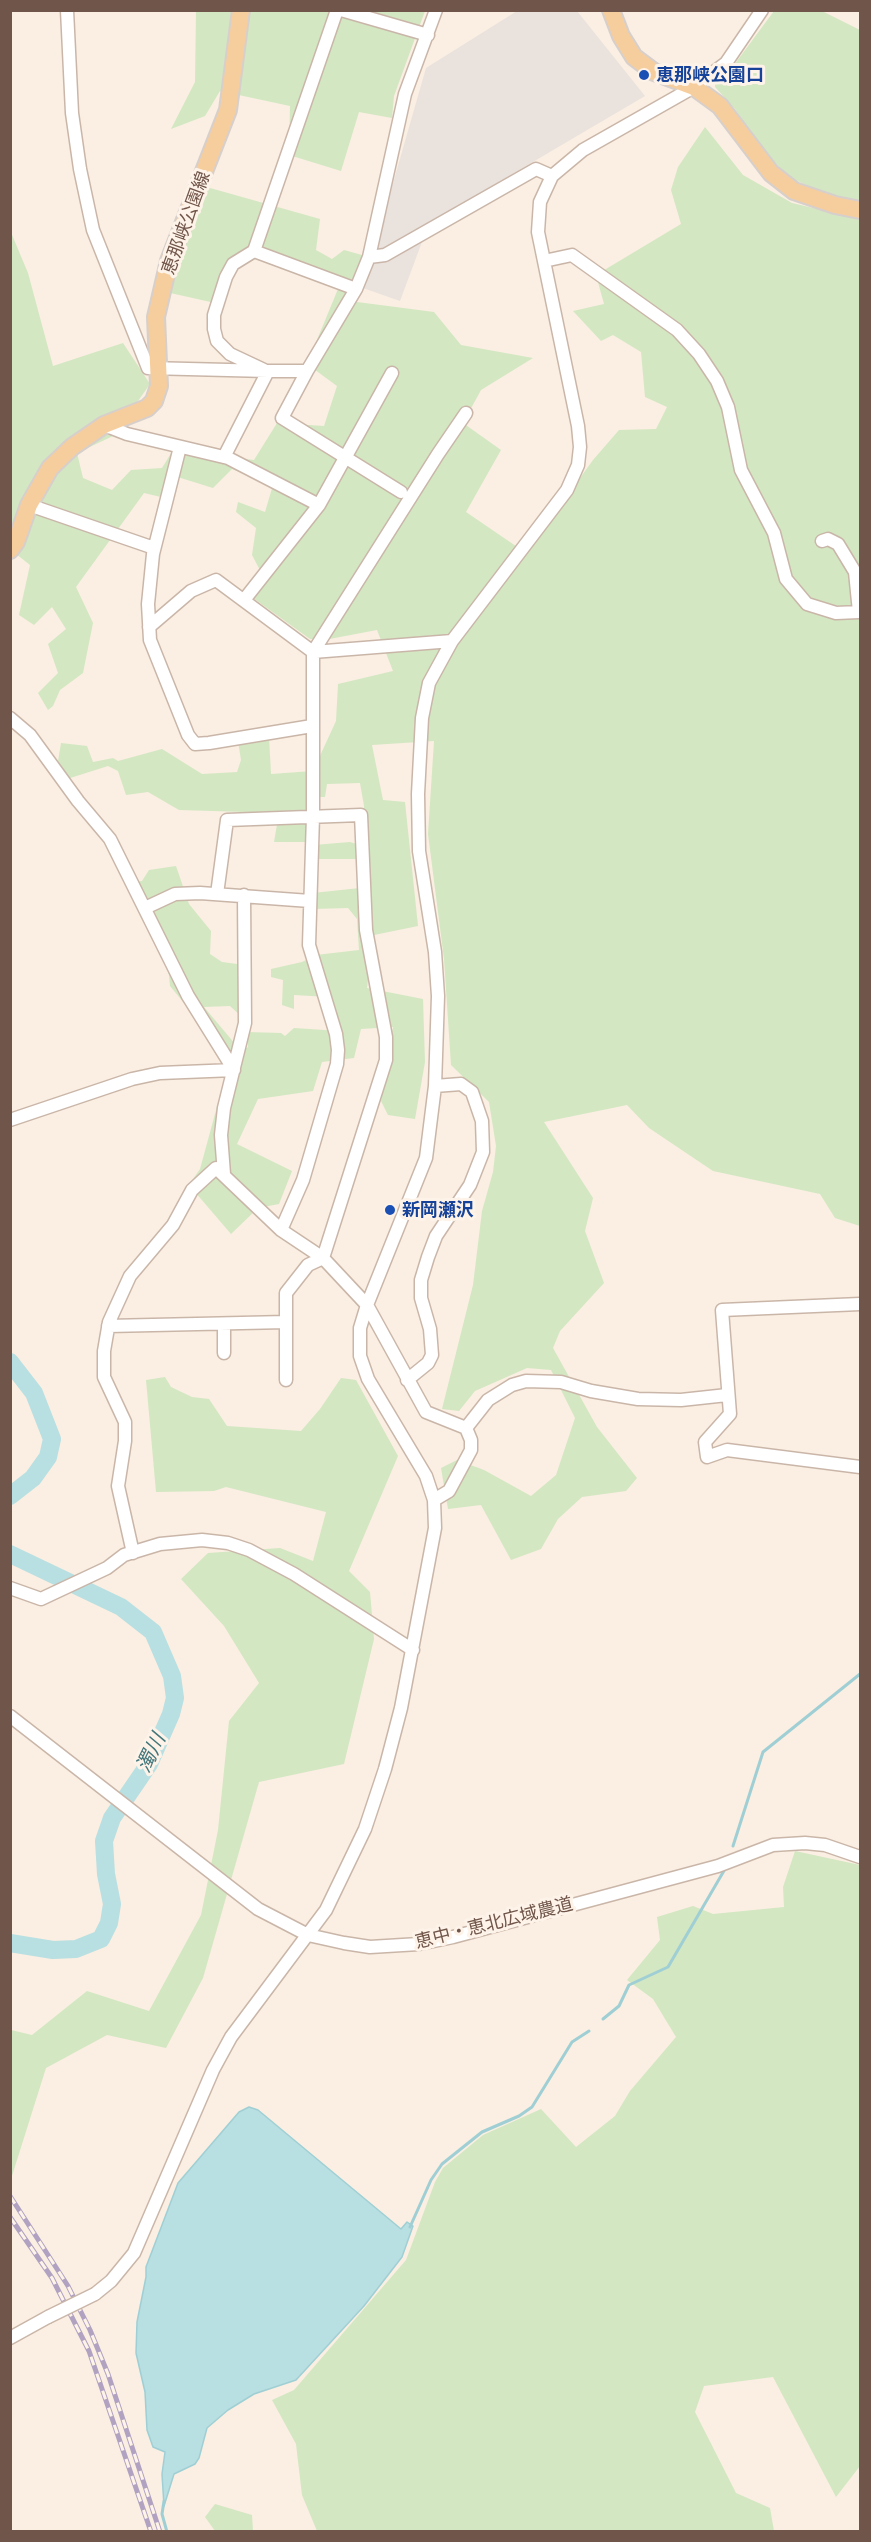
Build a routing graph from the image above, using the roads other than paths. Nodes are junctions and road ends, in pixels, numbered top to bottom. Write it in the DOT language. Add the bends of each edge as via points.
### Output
graph roads {
  1 [pos="67,10"];
  2 [pos="241,10"];
  3 [pos="339,10"];
  4 [pos="436,10"];
  5 [pos="610,10"];
  6 [pos="762,10"];
  7 [pos="428,35"];
  8 [pos="694,87"];
  9 [pos="552,176"];
  10 [pos="861,210"];
  11 [pos="254,251"];
  12 [pos="369,257"];
  13 [pos="544,261"];
  14 [pos="357,289"];
  15 [pos="160,370"];
  16 [pos="268,371"];
  17 [pos="307,371"];
  18 [pos="392,373"];
  19 [pos="466,413"];
  20 [pos="104,425"];
  21 [pos="180,447"];
  22 [pos="224,457"];
  23 [pos="346,457"];
  24 [pos="401,492"];
  25 [pos="29,505"];
  26 [pos="319,505"];
  27 [pos="822,541"];
  28 [pos="154,549"];
  29 [pos="10,550"];
  30 [pos="244,600"];
  31 [pos="149,627"];
  32 [pos="452,641"];
  33 [pos="313,651"];
  34 [pos="10,718"];
  35 [pos="312,726"];
  36 [pos="313,816"];
  37 [pos="217,894"];
  38 [pos="244,895"];
  39 [pos="310,901"];
  40 [pos="145,908"];
  41 [pos="234,1070"];
  42 [pos="435,1086"];
  43 [pos="10,1120"];
  44 [pos="224,1174"];
  45 [pos="281,1230"];
  46 [pos="323,1258"];
  47 [pos="861,1304"];
  48 [pos="367,1305"];
  49 [pos="286,1322"];
  50 [pos="224,1324"];
  51 [pos="108,1326"];
  52 [pos="224,1353"];
  53 [pos="286,1380"];
  54 [pos="407,1380"];
  55 [pos="727,1395"];
  56 [pos="466,1428"];
  57 [pos="861,1467"];
  58 [pos="434,1500"];
  59 [pos="133,1553"];
  60 [pos="10,1588"];
  61 [pos="413,1650"];
  62 [pos="10,1716"];
  63 [pos="861,1857"];
  64 [pos="308,1935"];
  65 [pos="10,2338"];
  1 -- 15 [label="street" via="72,113 93,230 148,368"];
  2 -- 15 [label="main road, 恵那峡公園線" via="228,110 168,261 156,317"];
  3 -- 7 [label="street"];
  3 -- 11 [label="street"];
  4 -- 7 [label="street"];
  5 -- 8 [label="main road" via="634,57 654,72"];
  6 -- 8 [label="street" via="733,56"];
  7 -- 12 [label="street" via="405,94"];
  8 -- 9 [label="street" via="583,150"];
  8 -- 10 [label="main road" via="720,106 771,173 794,191"];
  9 -- 12 [label="street" via="536,169 386,255"];
  9 -- 13 [label="street" via="540,202 538,232"];
  11 -- 14 [label="street"];
  11 -- 16 [label="street" via="233,264 226,277 214,315 214,329 217,341 230,354"];
  12 -- 14 [label="street"];
  13 -- 27 [label="street" via="572,255 676,330 699,354 728,407 741,470 774,533 786,579 807,604 836,613 859,612 855,572 838,544 828,539"];
  13 -- 32 [label="street" via="578,426 578,465 567,490"];
  14 -- 17 [label="street"];
  15 -- 16 [label="street"];
  15 -- 20 [label="main road, 恵那峡公園線" via="154,401 147,408"];
  16 -- 17 [label="street"];
  16 -- 22 [label="street"];
  17 -- 23 [label="street" via="282,418"];
  18 -- 23 [label="street"];
  19 -- 33 [label="street"];
  20 -- 21 [label="street"];
  20 -- 25 [label="main road, 恵那峡公園線" via="50,468"];
  21 -- 22 [label="street"];
  21 -- 28 [label="street"];
  22 -- 26 [label="street"];
  23 -- 24 [label="street"];
  23 -- 26 [label="street"];
  25 -- 28 [label="street"];
  25 -- 29 [label="main road, 恵那峡公園線"];
  26 -- 30 [label="street"];
  28 -- 31 [label="street"];
  30 -- 31 [label="street" via="216,580 207,582"];
  30 -- 33 [label="street"];
  31 -- 35 [label="street" via="150,640 195,744"];
  32 -- 33 [label="street"];
  32 -- 42 [label="street" via="429,683 422,718 418,794 419,851 438,996"];
  33 -- 35 [label="street"];
  34 -- 40 [label="street" via="30,735 110,839"];
  35 -- 36 [label="street"];
  36 -- 37 [label="street" via="227,820"];
  36 -- 39 [label="street"];
  36 -- 46 [label="street" via="361,815 366,930 386,1037 386,1060"];
  37 -- 38 [label="street"];
  37 -- 40 [label="street" via="175,894"];
  38 -- 39 [label="street"];
  38 -- 41 [label="street" via="245,1023"];
  39 -- 45 [label="street" via="309,945 336,1034 338,1057 303,1180"];
  40 -- 41 [label="street" via="188,996"];
  41 -- 43 [label="street" via="160,1072"];
  41 -- 44 [label="street" via="221,1135"];
  42 -- 48 [label="street" via="426,1158"];
  42 -- 54 [label="street" via="461,1084 472,1092 482,1121 483,1152 470,1185 436,1236 428,1257 421,1280 421,1298 432,1355"];
  44 -- 45 [label="street"];
  44 -- 51 [label="street" via="216,1168 192,1190 172,1225 130,1276"];
  45 -- 46 [label="street"];
  46 -- 48 [label="street"];
  46 -- 49 [label="street" via="308,1265 285,1293"];
  47 -- 55 [label="street" via="722,1310"];
  48 -- 54 [label="street"];
  48 -- 58 [label="street" via="360,1328 360,1356 368,1379 426,1476"];
  49 -- 50 [label="street"];
  49 -- 53 [label="street"];
  50 -- 51 [label="street"];
  50 -- 52 [label="street"];
  51 -- 59 [label="street" via="104,1377 125,1422 118,1486"];
  54 -- 56 [label="street" via="426,1412"];
  55 -- 56 [label="street" via="638,1399 561,1382 526,1381 488,1400"];
  55 -- 57 [label="street" via="730,1414 705,1442 707,1457 727,1450"];
  56 -- 58 [label="street" via="471,1450 449,1491"];
  58 -- 61 [label="street" via="435,1528"];
  59 -- 60 [label="street" via="41,1599"];
  59 -- 61 [label="street" via="160,1544 202,1540 249,1550"];
  61 -- 64 [label="street" via="385,1769 365,1828 326,1910"];
  62 -- 64 [label="street, 恵中・恵北広域農道" via="258,1909"];
  63 -- 64 [label="street, 恵中・恵北広域農道" via="825,1845 773,1845 718,1866 419,1944 370,1947"];
  64 -- 65 [label="street, bridge" via="231,2037 134,2253 95,2294"];
}
